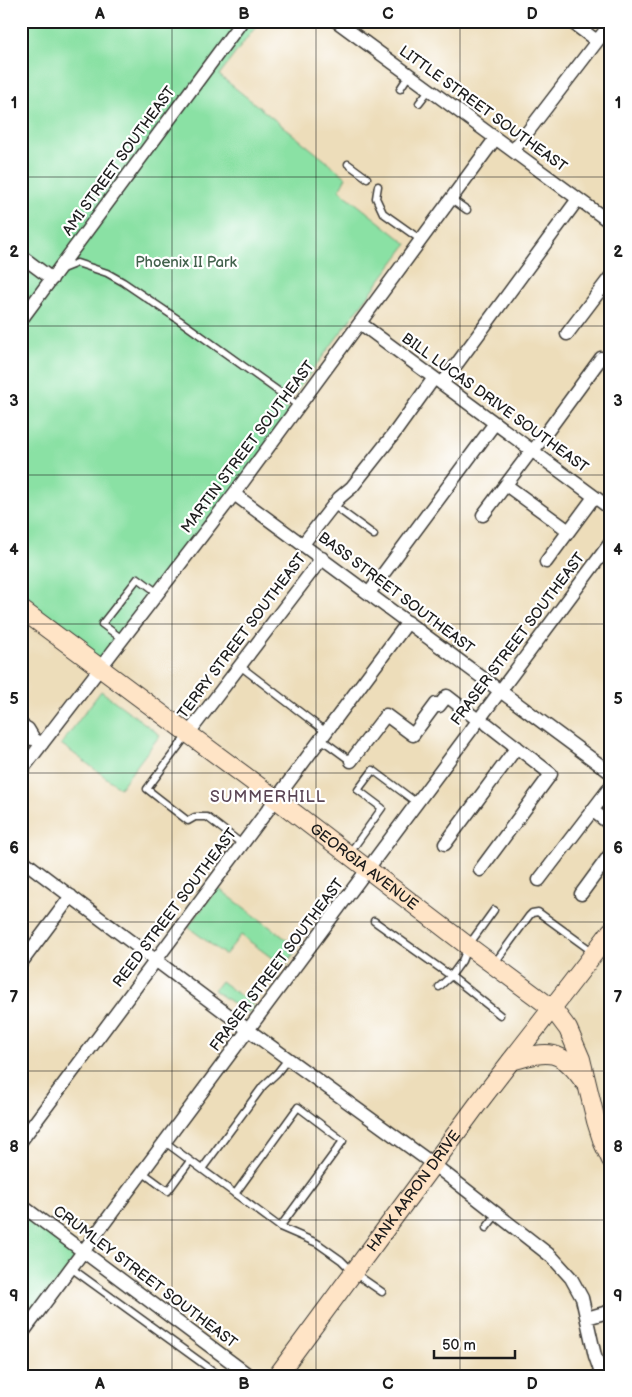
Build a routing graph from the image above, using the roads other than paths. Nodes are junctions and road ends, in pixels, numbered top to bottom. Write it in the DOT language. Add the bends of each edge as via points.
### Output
graph roads {
  1 [pos="242,21"];
  2 [pos="336,21"];
  3 [pos="570,21"];
  4 [pos="611,23"];
  5 [pos="597,41"];
  6 [pos="409,75"];
  7 [pos="400,89"];
  8 [pos="429,90"];
  9 [pos="419,103"];
  10 [pos="495,138"];
  11 [pos="512,151"];
  12 [pos="348,164"];
  13 [pos="367,178"];
  14 [pos="378,186"];
  15 [pos="450,198"];
  16 [pos="578,199"];
  17 [pos="467,210"];
  18 [pos="611,223"];
  19 [pos="421,240"];
  20 [pos="21,256"];
  21 [pos="55,275"];
  22 [pos="611,276"];
  23 [pos="21,320"];
  24 [pos="360,323"];
  25 [pos="567,334"];
  26 [pos="601,358"];
  27 [pos="438,381"];
  28 [pos="298,406"];
  29 [pos="495,423"];
  30 [pos="532,451"];
  31 [pos="506,484"];
  32 [pos="234,494"];
  33 [pos="594,496"];
  34 [pos="333,505"];
  35 [pos="611,509"];
  36 [pos="483,515"];
  37 [pos="569,531"];
  38 [pos="374,535"];
  39 [pos="611,542"];
  40 [pos="303,544"];
  41 [pos="322,558"];
  42 [pos="546,562"];
  43 [pos="158,593"];
  44 [pos="369,593"];
  45 [pos="21,609"];
  46 [pos="408,622"];
  47 [pos="122,639"];
  48 [pos="240,666"];
  49 [pos="100,668"];
  50 [pos="500,690"];
  51 [pos="482,721"];
  52 [pos="21,725"];
  53 [pos="188,734"];
  54 [pos="323,735"];
  55 [pos="32,740"];
  56 [pos="517,747"];
  57 [pos="351,761"];
  58 [pos="21,771"];
  59 [pos="611,773"];
  60 [pos="611,786"];
  61 [pos="276,799"];
  62 [pos="417,803"];
  63 [pos="592,810"];
  64 [pos="611,825"];
  65 [pos="242,844"];
  66 [pos="445,844"];
  67 [pos="611,852"];
  68 [pos="348,855"];
  69 [pos="21,859"];
  70 [pos="368,870"];
  71 [pos="480,870"];
  72 [pos="539,880"];
  73 [pos="581,894"];
  74 [pos="71,896"];
  75 [pos="494,910"];
  76 [pos="374,920"];
  77 [pos="611,931"];
  78 [pos="468,946"];
  79 [pos="594,953"];
  80 [pos="156,960"];
  81 [pos="21,963"];
  82 [pos="494,964"];
  83 [pos="451,976"];
  84 [pos="439,987"];
  85 [pos="553,1008"];
  86 [pos="500,1014"];
  87 [pos="247,1029"];
  88 [pos="288,1059"];
  89 [pos="511,1061"];
  90 [pos="590,1091"];
  91 [pos="21,1141"];
  92 [pos="165,1142"];
  93 [pos="611,1160"];
  94 [pos="190,1161"];
  95 [pos="433,1164"];
  96 [pos="202,1169"];
  97 [pos="142,1172"];
  98 [pos="235,1194"];
  99 [pos="21,1205"];
  100 [pos="497,1214"];
  101 [pos="280,1227"];
  102 [pos="486,1228"];
  103 [pos="83,1251"];
  104 [pos="71,1268"];
  105 [pos="353,1272"];
  106 [pos="382,1292"];
  107 [pos="611,1311"];
  108 [pos="587,1318"];
  109 [pos="26,1320"];
  110 [pos="21,1334"];
  111 [pos="220,1376"];
  112 [pos="250,1376"];
  113 [pos="277,1376"];
  114 [pos="602,1376"];
  1 -- 21 [label="street, AMI STREET SOUTHEAST"];
  2 -- 6 [label="street, LITTLE STREET SOUTHEAST"];
  3 -- 5 [label="street"];
  4 -- 5 [label="street"];
  5 -- 11 [label="street"];
  6 -- 7 [label="lane"];
  6 -- 8 [label="street, LITTLE STREET SOUTHEAST"];
  8 -- 9 [label="lane"];
  8 -- 10 [label="street, LITTLE STREET SOUTHEAST"];
  10 -- 11 [label="street, LITTLE STREET SOUTHEAST"];
  10 -- 15 [label="street, MARTIN STREET SOUTHEAST"];
  11 -- 16 [label="street, LITTLE STREET SOUTHEAST"];
  12 -- 13 [label="lane"];
  14 -- 19 [label="lane" via="376,198 383,213"];
  15 -- 17 [label="lane"];
  15 -- 19 [label="street, MARTIN STREET SOUTHEAST"];
  16 -- 18 [label="street, LITTLE STREET SOUTHEAST"];
  16 -- 27 [label="street, TERRY STREET SOUTHEAST"];
  19 -- 24 [label="street, MARTIN STREET SOUTHEAST"];
  20 -- 21 [label="street"];
  21 -- 23 [label="street, AMI STREET SOUTHEAST"];
  21 -- 28 [label="lane" via="77,263 107,273"];
  22 -- 25 [label="street"];
  24 -- 27 [label="street, BILL LUCAS DRIVE SOUTHEAST"];
  24 -- 28 [label="street, MARTIN STREET SOUTHEAST"];
  26 -- 30 [label="street"];
  27 -- 29 [label="street, BILL LUCAS DRIVE SOUTHEAST"];
  27 -- 34 [label="street, TERRY STREET SOUTHEAST" via="352,487"];
  28 -- 32 [label="street, MARTIN STREET SOUTHEAST"];
  29 -- 30 [label="street, BILL LUCAS DRIVE SOUTHEAST"];
  29 -- 44 [label="street"];
  30 -- 31 [label="street"];
  30 -- 33 [label="street, BILL LUCAS DRIVE SOUTHEAST"];
  31 -- 36 [label="street"];
  31 -- 37 [label="street"];
  32 -- 40 [label="street, BASS STREET SOUTHEAST"];
  32 -- 43 [label="street, MARTIN STREET SOUTHEAST"];
  33 -- 35 [label="street, BILL LUCAS DRIVE SOUTHEAST"];
  33 -- 37 [label="street"];
  34 -- 38 [label="lane"];
  34 -- 40 [label="street, TERRY STREET SOUTHEAST"];
  37 -- 42 [label="street"];
  39 -- 50 [label="street, FRASER STREET SOUTHEAST"];
  40 -- 41 [label="street, BASS STREET SOUTHEAST"];
  41 -- 44 [label="street, BASS STREET SOUTHEAST"];
  41 -- 48 [label="street, TERRY STREET SOUTHEAST"];
  43 -- 47 [label="street, MARTIN STREET SOUTHEAST"];
  43 -- 47 [label="lane" via="138,578 102,624"];
  44 -- 46 [label="street, BASS STREET SOUTHEAST"];
  45 -- 49 [label="main road, GEORGIA AVENUE"];
  46 -- 50 [label="street, BASS STREET SOUTHEAST"];
  46 -- 54 [label="street, REED STREET SOUTHEAST"];
  47 -- 49 [label="street, MARTIN STREET SOUTHEAST"];
  48 -- 53 [label="street, TERRY STREET SOUTHEAST"];
  48 -- 54 [label="lane"];
  49 -- 53 [label="main road, GEORGIA AVENUE"];
  49 -- 55 [label="street, MARTIN STREET SOUTHEAST"];
  50 -- 51 [label="street, FRASER STREET SOUTHEAST"];
  50 -- 59 [label="street, BASS STREET SOUTHEAST"];
  51 -- 56 [label="street"];
  51 -- 57 [label="street" via="447,696 439,706 436,704 413,735 386,715"];
  51 -- 62 [label="street, FRASER STREET SOUTHEAST"];
  52 -- 55 [label="street" via="28,729"];
  53 -- 61 [label="main road, GEORGIA AVENUE"];
  53 -- 65 [label="lane" via="147,789 188,821 206,817"];
  54 -- 57 [label="lane"];
  54 -- 61 [label="street, REED STREET SOUTHEAST"];
  55 -- 58 [label="street, MARTIN STREET SOUTHEAST"];
  56 -- 66 [label="street"];
  56 -- 71 [label="street" via="552,774"];
  60 -- 63 [label="street"];
  61 -- 65 [label="street, REED STREET SOUTHEAST"];
  61 -- 68 [label="main road, GEORGIA AVENUE"];
  62 -- 68 [label="lane" via="373,770 358,790 382,808"];
  62 -- 70 [label="street, FRASER STREET SOUTHEAST"];
  63 -- 64 [label="street"];
  63 -- 72 [label="street"];
  65 -- 80 [label="street, REED STREET SOUTHEAST"];
  67 -- 73 [label="street"];
  68 -- 70 [label="main road, GEORGIA AVENUE"];
  69 -- 74 [label="street"];
  70 -- 78 [label="main road, GEORGIA AVENUE"];
  70 -- 87 [label="street, FRASER STREET SOUTHEAST"];
  74 -- 80 [label="street"];
  74 -- 81 [label="street"];
  75 -- 78 [label="lane"];
  76 -- 83 [label="lane"];
  77 -- 79 [label="main road, HANK AARON DRIVE"];
  78 -- 82 [label="main road, GEORGIA AVENUE"];
  78 -- 83 [label="lane"];
  79 -- 82 [label="lane" via="538,912 529,916"];
  79 -- 85 [label="main road, HANK AARON DRIVE"];
  80 -- 87 [label="street"];
  80 -- 91 [label="street, REED STREET SOUTHEAST"];
  82 -- 85 [label="main road, GEORGIA AVENUE"];
  83 -- 84 [label="lane"];
  83 -- 86 [label="lane"];
  85 -- 89 [label="main road, HANK AARON DRIVE"];
  85 -- 90 [label="main road, GEORGIA AVENUE" via="574,1041"];
  87 -- 88 [label="street"];
  87 -- 92 [label="street, FRASER STREET SOUTHEAST"];
  88 -- 95 [label="street"];
  88 -- 96 [label="lane" via="263,1086"];
  89 -- 90 [label="main road" via="552,1054 565,1060"];
  89 -- 95 [label="main road, HANK AARON DRIVE"];
  90 -- 93 [label="main road, GEORGIA AVENUE" via="596,1121"];
  92 -- 94 [label="lane"];
  92 -- 97 [label="street, FRASER STREET SOUTHEAST"];
  94 -- 96 [label="lane"];
  94 -- 97 [label="lane" via="168,1191"];
  95 -- 100 [label="street"];
  95 -- 105 [label="main road, HANK AARON DRIVE"];
  96 -- 98 [label="lane"];
  97 -- 103 [label="street, FRASER STREET SOUTHEAST"];
  98 -- 101 [label="lane"];
  98 -- 101 [label="lane" via="298,1107 343,1141"];
  99 -- 103 [label="street, CRUMLEY STREET SOUTHEAST"];
  100 -- 102 [label="lane"];
  100 -- 108 [label="street" via="552,1257 571,1278 582,1298"];
  101 -- 105 [label="lane" via="317,1243"];
  103 -- 104 [label="street, FRASER STREET SOUTHEAST"];
  103 -- 112 [label="street, CRUMLEY STREET SOUTHEAST"];
  104 -- 109 [label="street, FRASER STREET SOUTHEAST"];
  104 -- 111 [label="lane"];
  105 -- 106 [label="lane"];
  105 -- 113 [label="main road, HANK AARON DRIVE"];
  107 -- 108 [label="street"];
  108 -- 114 [label="street"];
  109 -- 110 [label="street, FRASER STREET SOUTHEAST"];
}
